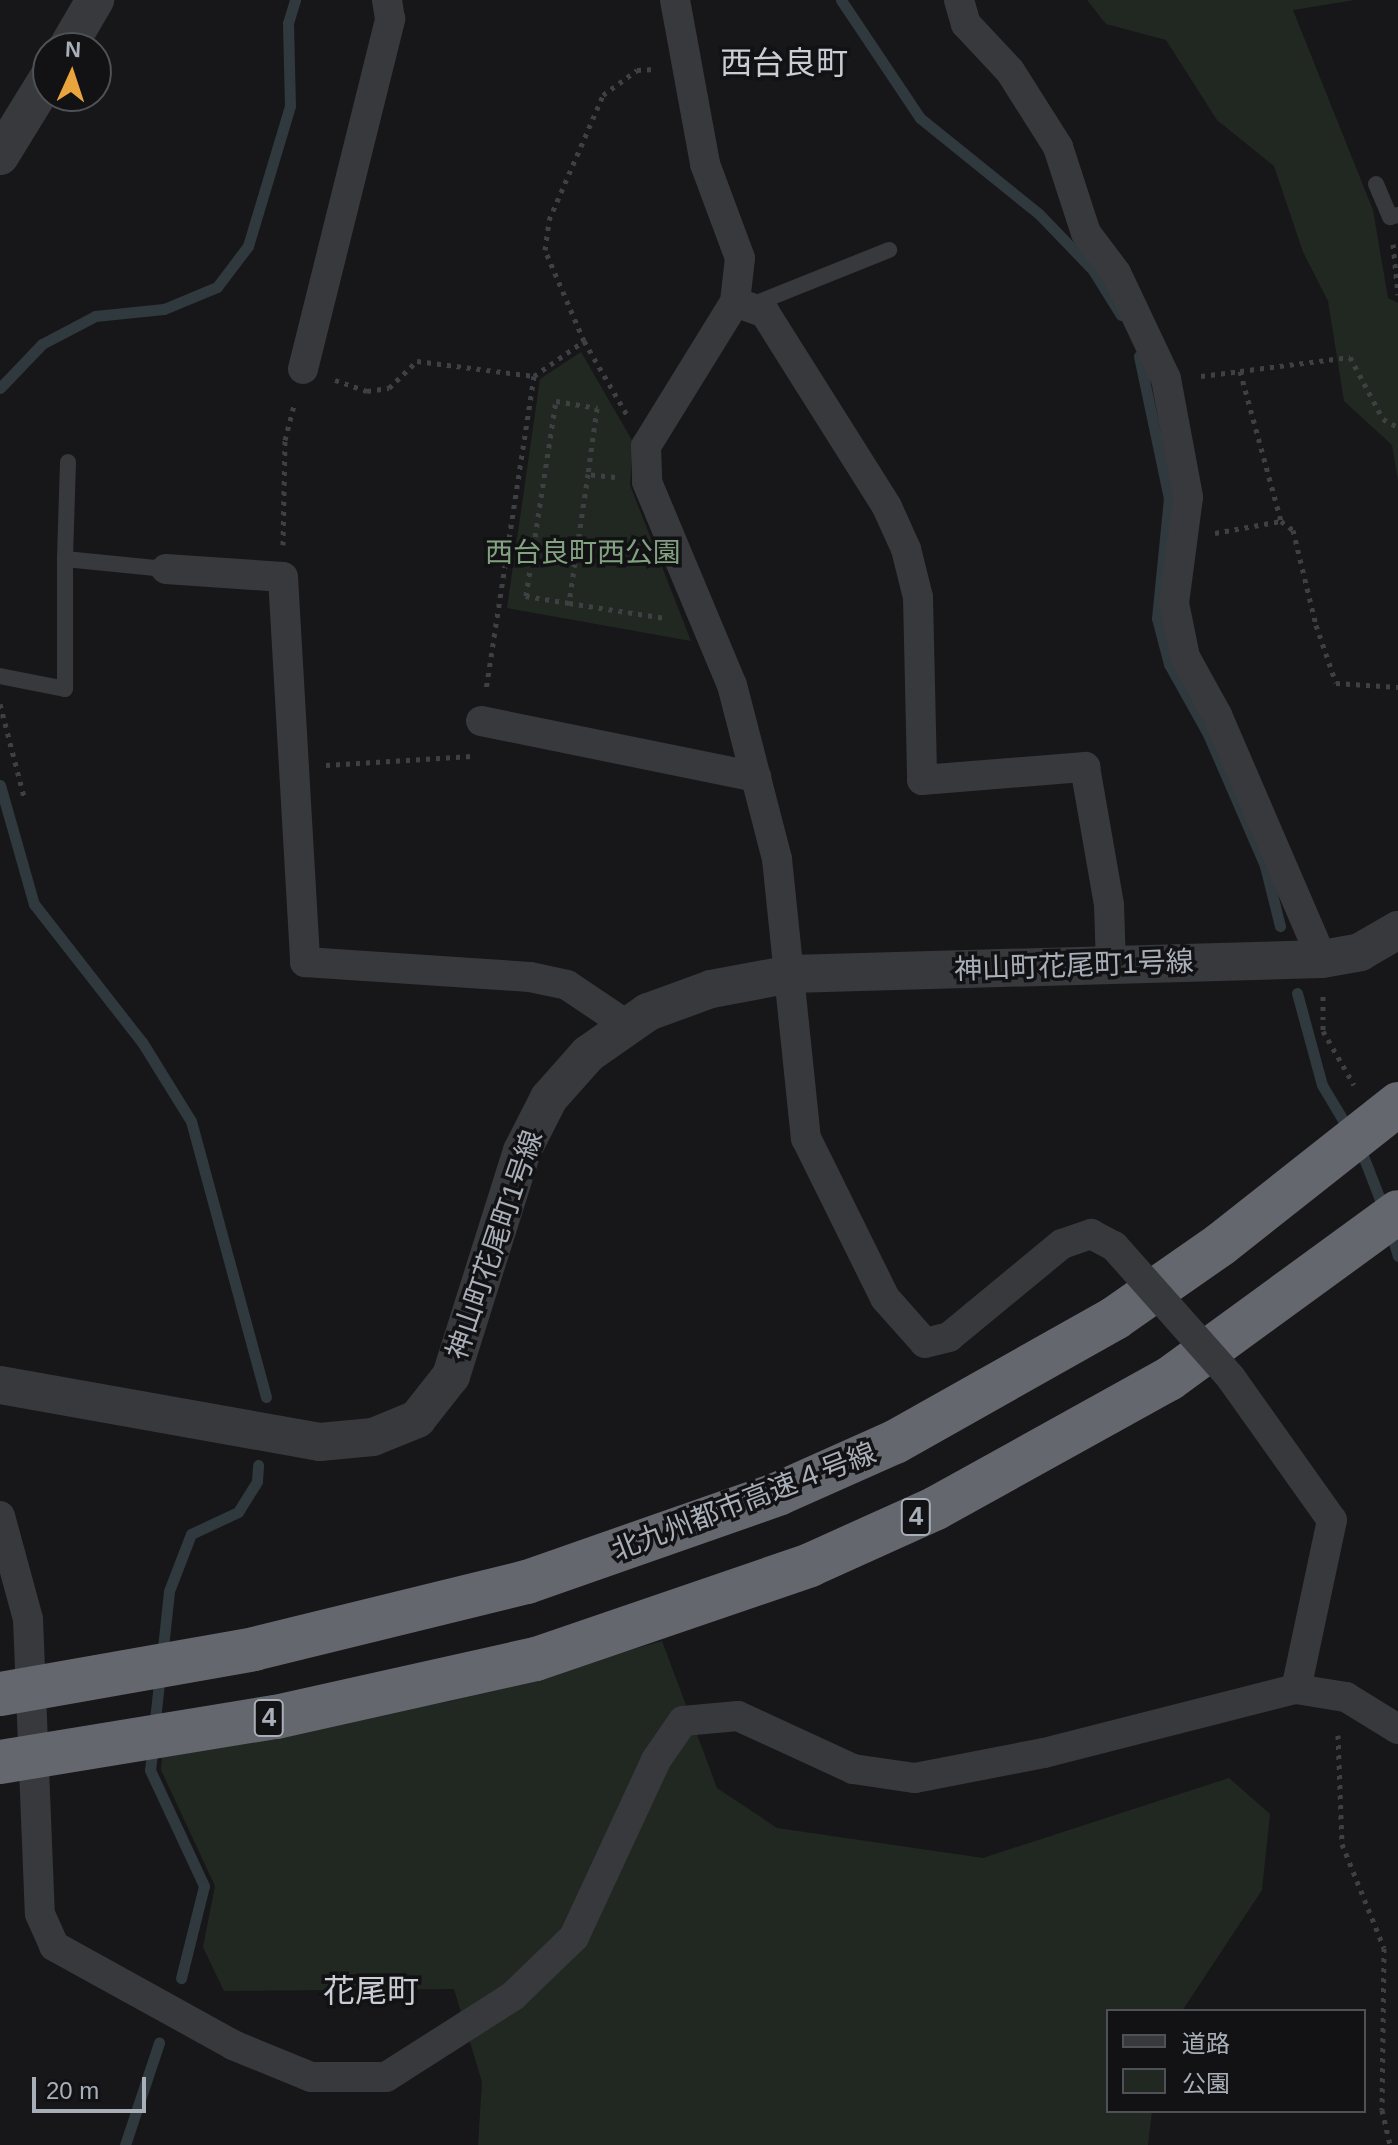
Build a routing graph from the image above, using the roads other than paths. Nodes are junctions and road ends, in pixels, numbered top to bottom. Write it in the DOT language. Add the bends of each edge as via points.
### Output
graph roads {
  1 [pos="95,0"];
  2 [pos="387,0"];
  3 [pos="675,0"];
  4 [pos="959,0"];
  5 [pos="76,32"];
  6 [pos="32,104"];
  7 [pos="0,156"];
  8 [pos="1376,184"];
  9 [pos="1394,216"];
  10 [pos="889,250"];
  11 [pos="742,305"];
  12 [pos="303,369"];
  13 [pos="68,462"];
  14 [pos="65,559"];
  15 [pos="166,569"];
  16 [pos="0,676"];
  17 [pos="481,721"];
  18 [pos="756,777"];
  19 [pos="1398,930"];
  20 [pos="1322,959"];
  21 [pos="1111,965"];
  22 [pos="791,974"];
  23 [pos="628,1026"];
  24 [pos="1380,1102"];
  25 [pos="1398,1212"];
  26 [pos="0,1385"];
  27 [pos="0,1516"];
  28 [pos="1296,1689"];
  29 [pos="0,1694"];
  30 [pos="1398,1729"];
  31 [pos="0,1762"];
  1 -- 5 [label="street"];
  2 -- 12 [label="street" via="390,19"];
  3 -- 11 [label="street" via="705,164 740,258"];
  4 -- 20 [label="street" via="966,24 1010,71 1058,147 1086,233 1116,273 1166,379 1188,497 1174,603 1185,657 1217,715"];
  6 -- 7 [label="street"];
  8 -- 9 [label="lane"];
  10 -- 11 [label="lane"];
  11 -- 18 [label="street" via="646,446 647,482 732,685"];
  11 -- 21 [label="street" via="765,313 887,507 906,549 918,597 922,780 1085,767 1109,905"];
  13 -- 14 [label="lane"];
  14 -- 15 [label="lane"];
  14 -- 16 [label="lane" via="65,689"];
  15 -- 23 [label="street" via="283,577 305,962 542,980 567,985"];
  17 -- 18 [label="street"];
  18 -- 22 [label="street" via="777,859"];
  19 -- 20 [label="street, 神山町花尾町1号線" via="1360,952"];
  20 -- 21 [label="street, 神山町花尾町1号線"];
  21 -- 22 [label="street, 神山町花尾町1号線"];
  22 -- 23 [label="street, 神山町花尾町1号線" via="711,989 648,1012"];
  22 -- 28 [label="street, bridge" via="806,1138 885,1298 925,1343 949,1337 1062,1244 1091,1234 1114,1246 1231,1378 1332,1520"];
  23 -- 26 [label="street, 神山町花尾町1号線" via="588,1054 549,1098 522,1151 451,1376 417,1419 373,1437 320,1442"];
  24 -- 29 [label="highway, 北九州都市高速４号線, bridge" via="1221,1244 1115,1318 895,1442 778,1494 527,1582 254,1649"];
  25 -- 31 [label="highway, 4, bridge" via="1169,1379 936,1508 810,1565 536,1659 276,1717"];
  27 -- 28 [label="street" via="28,1619 40,1914 54,1946 233,2045 311,2077 386,2077 513,1996 574,1937 656,1760 683,1721 738,1716 853,1769 915,1778 1044,1753"];
  28 -- 30 [label="street" via="1346,1697"];
}
